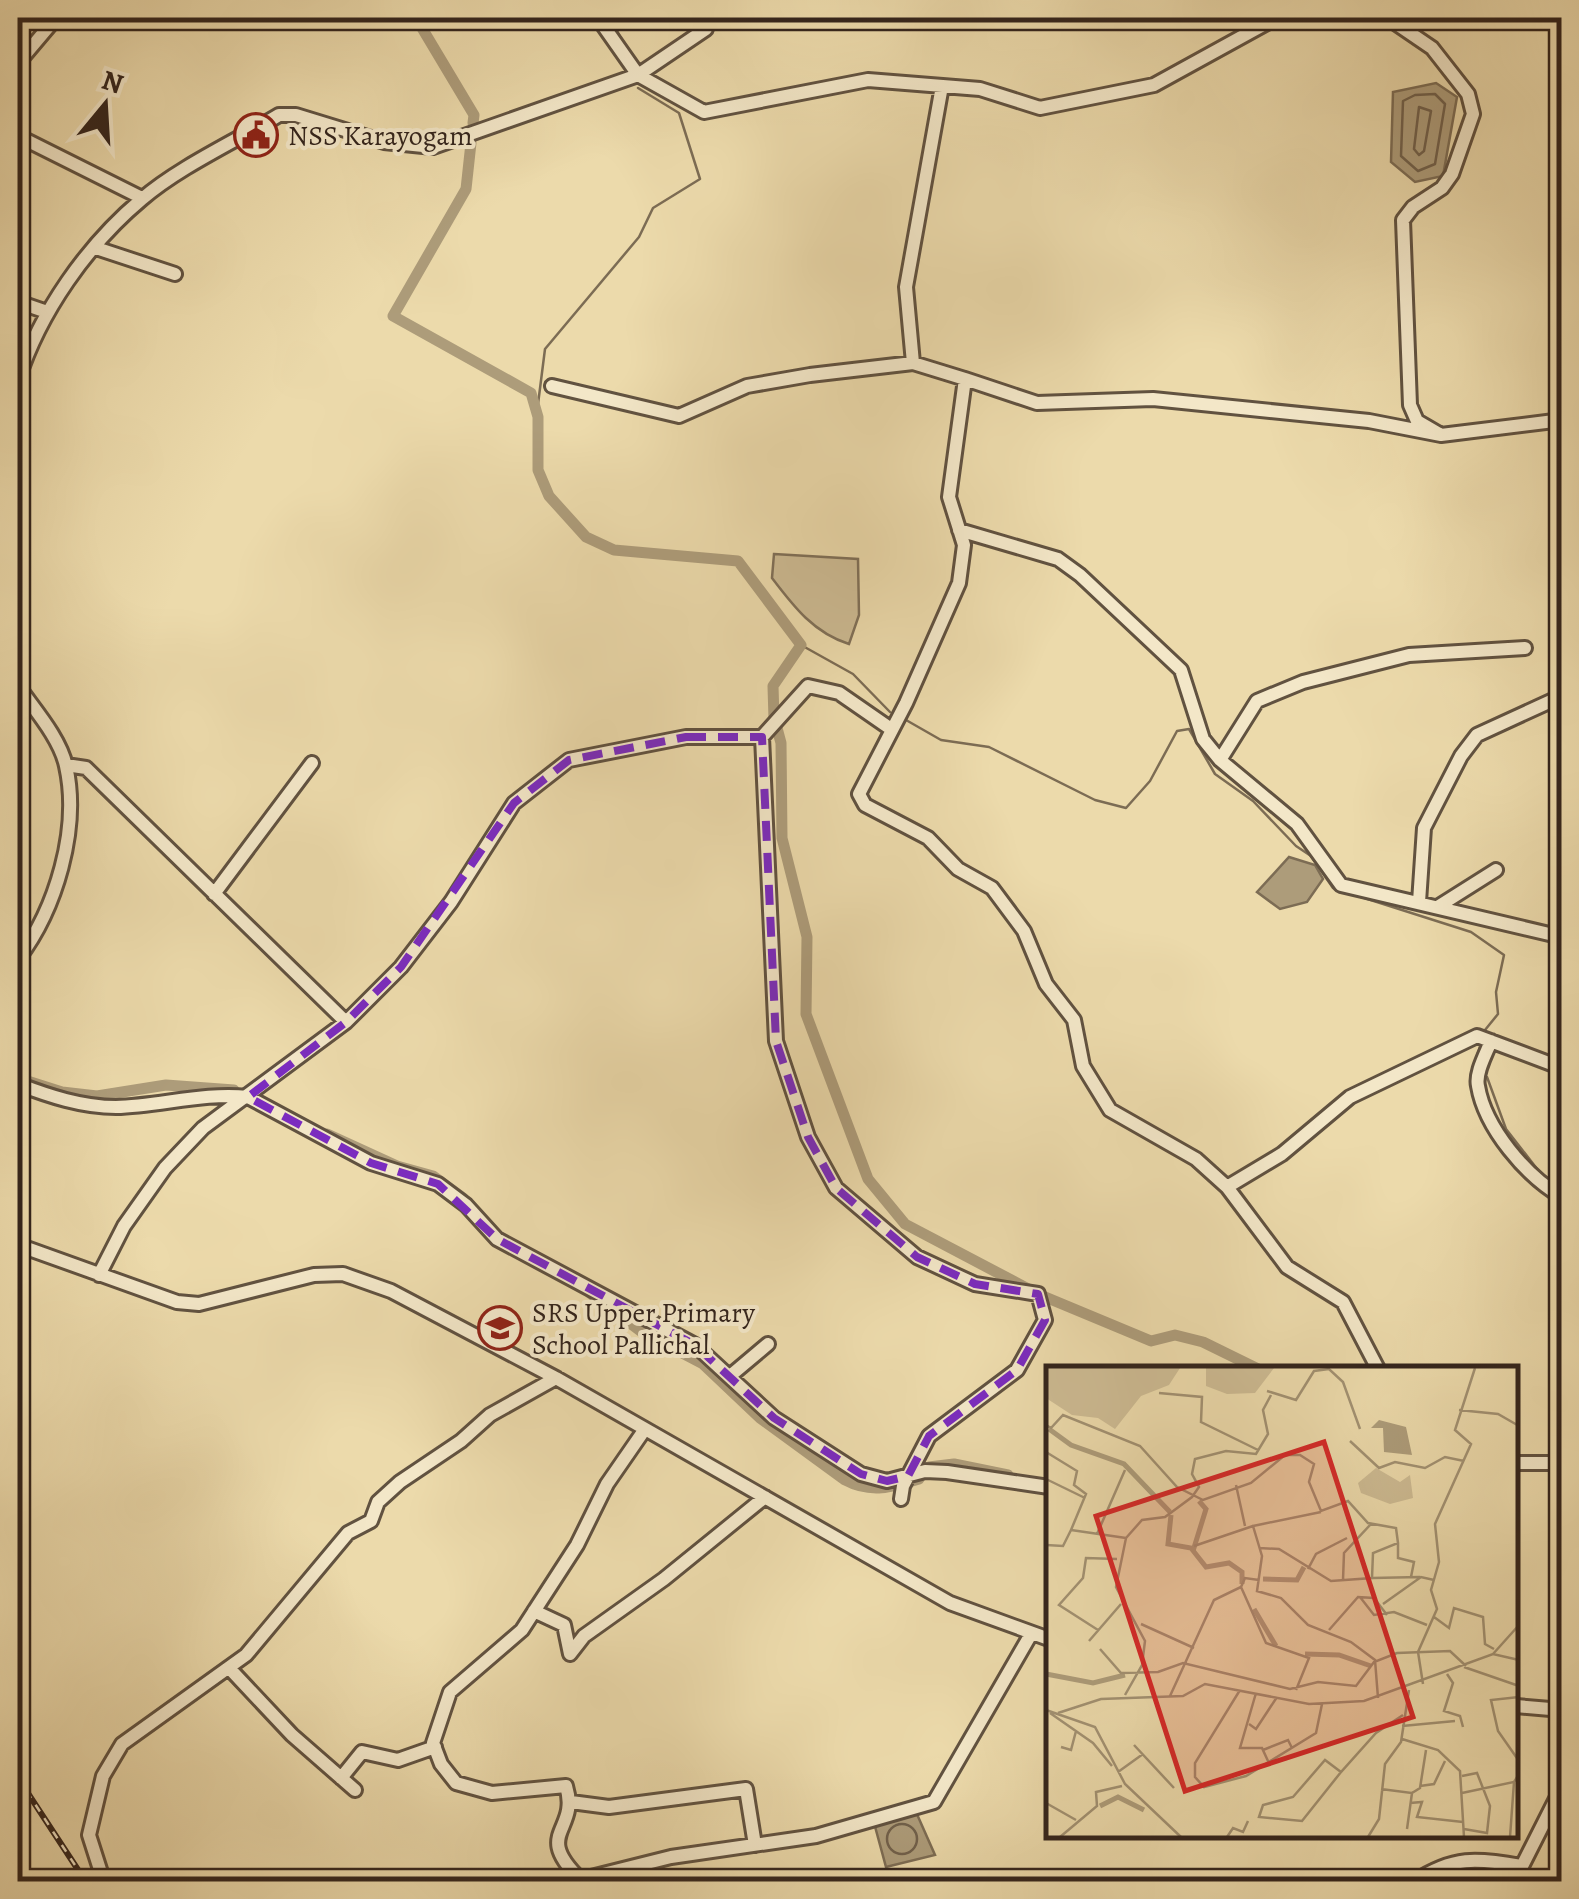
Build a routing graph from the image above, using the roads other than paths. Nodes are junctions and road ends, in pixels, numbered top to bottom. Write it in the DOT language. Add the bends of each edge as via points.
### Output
graph roads {
  1 [pos="56,18"];
  2 [pos="598,18"];
  3 [pos="708,18"];
  4 [pos="1276,18"];
  5 [pos="1388,18"];
  6 [pos="1401,22"];
  7 [pos="18,63"];
  8 [pos="638,75"];
  9 [pos="942,86"];
  10 [pos="18,136"];
  11 [pos="142,198"];
  12 [pos="96,248"];
  13 [pos="176,274"];
  14 [pos="18,302"];
  15 [pos="47,312"];
  16 [pos="913,363"];
  17 [pos="18,380"];
  18 [pos="964,380"];
  19 [pos="552,386"];
  20 [pos="1562,420"];
  21 [pos="1441,434"];
  22 [pos="959,530"];
  23 [pos="1525,648"];
  24 [pos="18,686"];
  25 [pos="1562,696"];
  26 [pos="892,728"];
  27 [pos="762,737"];
  28 [pos="1220,760"];
  29 [pos="312,762"];
  30 [pos="66,764"];
  31 [pos="1496,870"];
  32 [pos="214,894"];
  33 [pos="1419,902"];
  34 [pos="1439,906"];
  35 [pos="1562,937"];
  36 [pos="18,959"];
  37 [pos="346,1022"];
  38 [pos="1491,1041"];
  39 [pos="1562,1068"];
  40 [pos="18,1084"];
  41 [pos="248,1096"];
  42 [pos="1227,1186"];
  43 [pos="1562,1197"];
  44 [pos="18,1245"];
  45 [pos="99,1274"];
  46 [pos="768,1344"];
  47 [pos="1376,1366"];
  48 [pos="730,1376"];
  49 [pos="556,1378"];
  50 [pos="645,1429"];
  51 [pos="1519,1463"];
  52 [pos="1562,1463"];
  53 [pos="908,1476"];
  54 [pos="1046,1488"];
  55 [pos="764,1497"];
  56 [pos="902,1499"];
  57 [pos="534,1611"];
  58 [pos="1031,1634"];
  59 [pos="1046,1638"];
  60 [pos="230,1669"];
  61 [pos="1519,1706"];
  62 [pos="1562,1710"];
  63 [pos="434,1747"];
  64 [pos="341,1778"];
  65 [pos="1562,1787"];
  66 [pos="355,1790"];
  67 [pos="571,1802"];
  68 [pos="755,1845"];
  69 [pos="1521,1866"];
  70 [pos="576,1880"];
  71 [pos="104,1882"];
  72 [pos="1414,1882"];
  73 [pos="1514,1882"];
  1 -- 7 [label="street"];
  2 -- 8 [label="street"];
  3 -- 8 [label="street" via="706,29"];
  4 -- 9 [label="street" via="1154,85 1040,108 980,89"];
  5 -- 6 [label="street"];
  6 -- 21 [label="street" via="1468,94 1472,114 1452,174 1403,220 1410,405 1418,421"];
  8 -- 9 [label="street" via="704,112 868,80"];
  8 -- 11 [label="street" via="433,147 384,142 279,115"];
  9 -- 16 [label="street" via="906,287"];
  10 -- 11 [label="street"];
  11 -- 12 [label="street"];
  12 -- 13 [label="street"];
  12 -- 15 [label="street"];
  14 -- 15 [label="street"];
  15 -- 17 [label="street"];
  16 -- 18 [label="street"];
  16 -- 19 [label="street" via="748,386 679,416"];
  18 -- 21 [label="street" via="1036,403 1153,398"];
  18 -- 22 [label="street" via="949,497"];
  20 -- 21 [label="street"];
  22 -- 26 [label="street" via="959,583"];
  22 -- 28 [label="street" via="1058,558 1080,575 1181,670 1203,740"];
  23 -- 28 [label="street" via="1409,656 1303,682 1257,701"];
  24 -- 30 [label="street"];
  25 -- 33 [label="street" via="1476,734 1424,828"];
  26 -- 27 [label="street" via="839,694 808,686"];
  26 -- 42 [label="street" via="861,783 860,799 928,838 958,869 992,888 1074,1020 1083,1066 1110,1110 1196,1159"];
  27 -- 37 [label="street" via="686,737 569,760 514,803 451,902"];
  27 -- 53 [label="street" via="776,1041 808,1137 836,1188 917,1257 975,1284 1038,1294 1044,1320 1017,1370 929,1436"];
  28 -- 33 [label="street" via="1297,824 1341,885"];
  29 -- 32 [label="street"];
  30 -- 32 [label="street" via="86,768"];
  30 -- 36 [label="street" via="70,818 63,857 42,919"];
  31 -- 34 [label="street"];
  32 -- 37 [label="street"];
  33 -- 34 [label="street"];
  34 -- 35 [label="street"];
  37 -- 41 [label="street"];
  38 -- 39 [label="street"];
  38 -- 42 [label="street" via="1477,1036 1377,1081 1282,1154"];
  38 -- 43 [label="street" via="1476,1082 1486,1110 1541,1184"];
  40 -- 41 [label="street" via="71,1102 114,1107"];
  41 -- 45 [label="street" via="203,1128 165,1168"];
  41 -- 48 [label="street" via="372,1163 438,1184 497,1239 696,1345"];
  42 -- 47 [label="street" via="1286,1267 1343,1302"];
  44 -- 45 [label="street"];
  45 -- 49 [label="street" via="198,1304 314,1274 343,1274 391,1291"];
  46 -- 48 [label="street"];
  48 -- 53 [label="street" via="774,1418 842,1464 887,1482"];
  49 -- 50 [label="street"];
  49 -- 60 [label="street" via="490,1415 400,1482 378,1502 371,1522 348,1533"];
  50 -- 55 [label="street"];
  50 -- 57 [label="street"];
  51 -- 52 [label="street"];
  53 -- 54 [label="street" via="947,1472"];
  53 -- 56 [label="street"];
  55 -- 57 [label="street" via="584,1636 570,1654 564,1625"];
  55 -- 58 [label="street" via="950,1603"];
  57 -- 63 [label="street" via="522,1630 450,1692"];
  58 -- 59 [label="street"];
  58 -- 68 [label="street" via="934,1802 816,1836"];
  60 -- 64 [label="street"];
  60 -- 71 [label="street" via="122,1744 103,1776 89,1835"];
  61 -- 62 [label="street"];
  63 -- 64 [label="street" via="398,1760 362,1752"];
  63 -- 67 [label="street" via="456,1783 492,1794 566,1786"];
  64 -- 66 [label="street"];
  65 -- 69 [label="street"];
  67 -- 68 [label="street" via="609,1807 746,1790"];
  67 -- 70 [label="street" via="556,1842"];
  68 -- 70 [label="street"];
  69 -- 72 [label="street" via="1444,1862"];
  69 -- 73 [label="street"];
}
